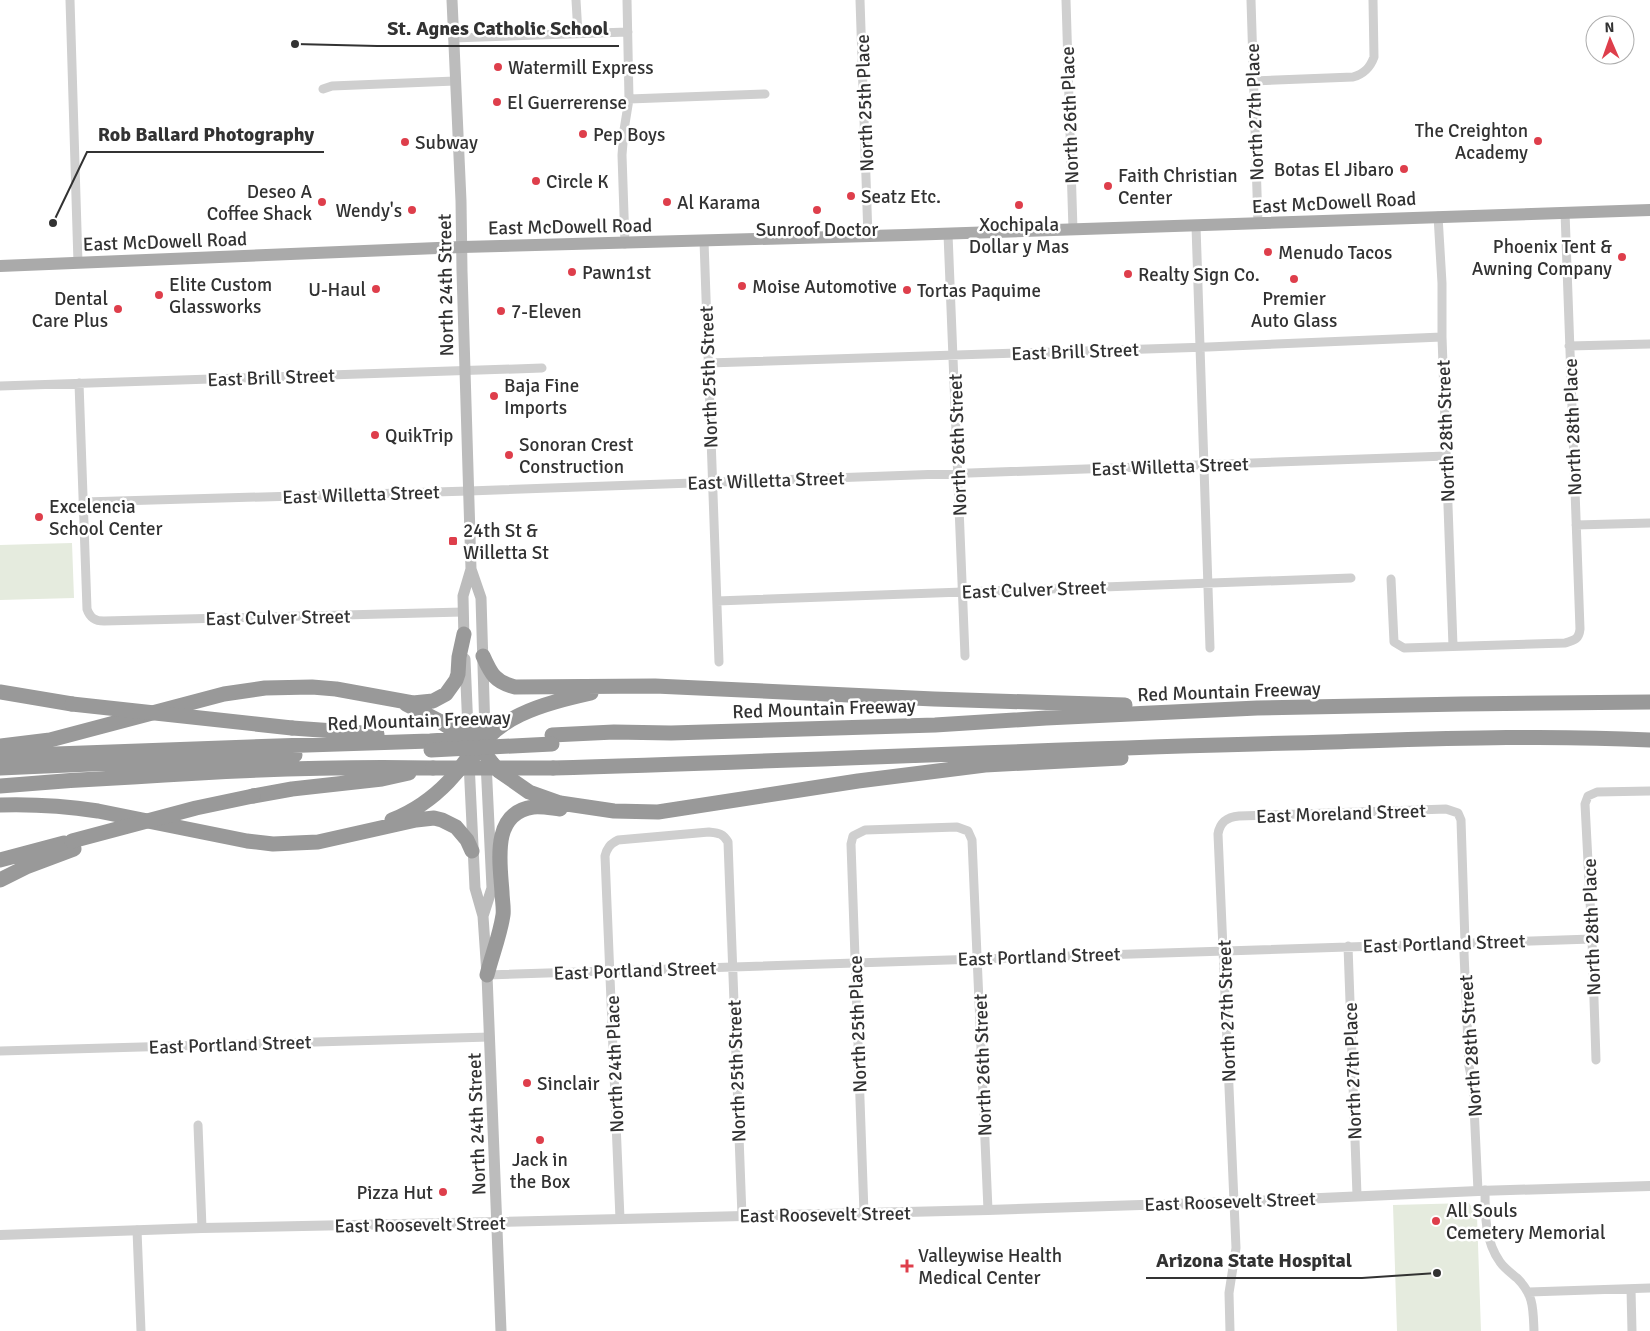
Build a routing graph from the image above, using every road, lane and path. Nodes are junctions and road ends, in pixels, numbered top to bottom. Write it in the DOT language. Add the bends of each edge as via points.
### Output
graph roads {
  1 [pos="70,0"];
  2 [pos="452,0"];
  3 [pos="576,0"];
  4 [pos="627,0"];
  5 [pos="860,0"];
  6 [pos="1066,0"];
  7 [pos="1251,0"];
  8 [pos="1373,0"];
  9 [pos="628,32"];
  10 [pos="578,34"];
  11 [pos="453,38"];
  12 [pos="455,81"];
  13 [pos="1253,81"];
  14 [pos="323,89"];
  15 [pos="766,94"];
  16 [pos="629,99"];
  17 [pos="1650,210"];
  18 [pos="1565,212"];
  19 [pos="1438,216"];
  20 [pos="1258,224"];
  21 [pos="1196,226"];
  22 [pos="1073,230"];
  23 [pos="948,234"];
  24 [pos="868,236"];
  25 [pos="704,241"];
  26 [pos="625,244"];
  27 [pos="462,247"];
  28 [pos="78,263"];
  29 [pos="0,266"];
  30 [pos="1442,337"];
  31 [pos="1650,344"];
  32 [pos="1569,346"];
  33 [pos="1200,347"];
  34 [pos="954,354"];
  35 [pos="708,363"];
  36 [pos="542,368"];
  37 [pos="465,371"];
  38 [pos="79,383"];
  39 [pos="0,386"];
  40 [pos="1447,456"];
  41 [pos="1204,465"];
  42 [pos="958,473"];
  43 [pos="712,481"];
  44 [pos="469,491"];
  45 [pos="84,502"];
  46 [pos="1650,523"];
  47 [pos="1576,525"];
  48 [pos="471,569"];
  49 [pos="1351,578"];
  50 [pos="1391,578"];
  51 [pos="1208,583"];
  52 [pos="963,592"];
  53 [pos="717,601"];
  54 [pos="463,612"];
  55 [pos="464,634"];
  56 [pos="1453,646"];
  57 [pos="1210,648"];
  58 [pos="483,656"];
  59 [pos="965,656"];
  60 [pos="720,662"];
  61 [pos="619,687"];
  62 [pos="0,692"];
  63 [pos="0,697"];
  64 [pos="400,701"];
  65 [pos="1650,702"];
  66 [pos="72,704"];
  67 [pos="1257,708"];
  68 [pos="468,724"];
  69 [pos="552,739"];
  70 [pos="1650,740"];
  71 [pos="430,742"];
  72 [pos="1237,744"];
  73 [pos="0,746"];
  74 [pos="477,747"];
  75 [pos="0,756"];
  76 [pos="0,768"];
  77 [pos="433,768"];
  78 [pos="203,772"];
  79 [pos="0,774"];
  80 [pos="0,786"];
  81 [pos="1650,790"];
  82 [pos="0,805"];
  83 [pos="614,811"];
  84 [pos="1458,813"];
  85 [pos="1224,821"];
  86 [pos="968,831"];
  87 [pos="358,833"];
  88 [pos="725,836"];
  89 [pos="73,845"];
  90 [pos="472,851"];
  91 [pos="0,860"];
  92 [pos="0,880"];
  93 [pos="483,916"];
  94 [pos="1592,939"];
  95 [pos="1465,943"];
  96 [pos="1348,946"];
  97 [pos="1224,950"];
  98 [pos="978,958"];
  99 [pos="855,963"];
  100 [pos="732,967"];
  101 [pos="610,971"];
  102 [pos="487,975"];
  103 [pos="490,1037"];
  104 [pos="0,1051"];
  105 [pos="1596,1060"];
  106 [pos="198,1125"];
  107 [pos="1650,1186"];
  108 [pos="1482,1190"];
  109 [pos="1357,1195"];
  110 [pos="1234,1202"];
  111 [pos="988,1210"];
  112 [pos="864,1213"];
  113 [pos="742,1216"];
  114 [pos="620,1219"];
  115 [pos="497,1222"];
  116 [pos="202,1228"];
  117 [pos="137,1230"];
  118 [pos="0,1235"];
  119 [pos="1650,1288"];
  120 [pos="1631,1289"];
  121 [pos="1529,1292"];
  122 [pos="142,1331"];
  123 [pos="501,1331"];
  124 [pos="1230,1331"];
  125 [pos="1534,1331"];
  126 [pos="1632,1331"];
  1 -- 28 [label="street"];
  2 -- 11 [label="main road, North 24th Street"];
  3 -- 10 [label="street"];
  4 -- 9 [label="street"];
  5 -- 24 [label="street, North 25th Place"];
  6 -- 22 [label="street, North 26th Place"];
  7 -- 13 [label="street, North 27th Place"];
  8 -- 13 [label="street" via="1374,57 1366,71 1353,77"];
  9 -- 10 [label="street"];
  9 -- 16 [label="street"];
  10 -- 11 [label="street"];
  11 -- 12 [label="main road, North 24th Street"];
  12 -- 14 [label="street"];
  12 -- 27 [label="main road, North 24th Street"];
  13 -- 20 [label="street, North 27th Place"];
  15 -- 16 [label="street"];
  16 -- 26 [label="street" via="622,155"];
  17 -- 18 [label="main road, East McDowell Road"];
  18 -- 19 [label="main road, East McDowell Road"];
  18 -- 32 [label="street, North 28th Place"];
  19 -- 20 [label="main road, East McDowell Road"];
  19 -- 30 [label="street, North 28th Street"];
  20 -- 21 [label="main road, East McDowell Road"];
  21 -- 22 [label="main road, East McDowell Road"];
  21 -- 33 [label="street"];
  22 -- 23 [label="main road, East McDowell Road"];
  23 -- 24 [label="main road, East McDowell Road"];
  23 -- 34 [label="street, North 26th Street"];
  24 -- 25 [label="main road, East McDowell Road"];
  25 -- 26 [label="main road, East McDowell Road"];
  25 -- 35 [label="street, North 25th Street"];
  26 -- 27 [label="main road, East McDowell Road"];
  27 -- 28 [label="main road, East McDowell Road"];
  27 -- 37 [label="main road, North 24th Street"];
  28 -- 29 [label="main road, East McDowell Road"];
  30 -- 33 [label="street, East Brill Street"];
  30 -- 40 [label="street, North 28th Street"];
  31 -- 32 [label="street"];
  32 -- 47 [label="street, North 28th Place"];
  33 -- 34 [label="street, East Brill Street"];
  33 -- 41 [label="street"];
  34 -- 35 [label="street, East Brill Street"];
  34 -- 42 [label="street, North 26th Street"];
  35 -- 43 [label="street, North 25th Street"];
  36 -- 37 [label="street, East Brill Street"];
  37 -- 38 [label="street, East Brill Street"];
  37 -- 44 [label="main road, North 24th Street"];
  38 -- 39 [label="street, East Brill Street"];
  38 -- 45 [label="street"];
  40 -- 41 [label="street, East Willetta Street"];
  40 -- 56 [label="street, North 28th Street"];
  41 -- 42 [label="street, East Willetta Street"];
  41 -- 51 [label="street"];
  42 -- 43 [label="street, East Willetta Street"];
  42 -- 52 [label="street, North 26th Street"];
  43 -- 44 [label="street, East Willetta Street"];
  43 -- 53 [label="street, North 25th Street"];
  44 -- 45 [label="street, East Willetta Street"];
  44 -- 48 [label="main road, North 24th Street"];
  45 -- 54 [label="street, East Culver Street" via="88,609 97,621"];
  46 -- 47 [label="street"];
  47 -- 56 [label="street, North 28th Place" via="1580,629 1576,640"];
  48 -- 54 [label="main road, North 24th Street" via="463,596"];
  48 -- 58 [label="main road, North 24th Street" via="481,598"];
  49 -- 51 [label="street, East Culver Street"];
  50 -- 56 [label="street" via="1394,642 1404,648"];
  51 -- 52 [label="street, East Culver Street"];
  51 -- 57 [label="street"];
  52 -- 53 [label="street, East Culver Street"];
  52 -- 59 [label="street, North 26th Street"];
  53 -- 60 [label="street, North 25th Street"];
  54 -- 55 [label="main road, North 24th Street"];
  55 -- 64 [label="highway" via="458,674 446,694 425,703"];
  55 -- 68 [label="main road, North 24th Street"];
  58 -- 61 [label="highway" via="489,670 505,685"];
  58 -- 74 [label="main road, North 24th Street"];
  61 -- 67 [label="highway" via="671,686 934,699"];
  61 -- 74 [label="highway" via="558,700 526,712"];
  62 -- 66 [label="highway"];
  63 -- 66 [label="highway"];
  64 -- 73 [label="highway" via="336,689 250,690 50,740"];
  64 -- 74 [label="highway" via="441,722"];
  65 -- 67 [label="highway, Red Mountain Freeway"];
  66 -- 71 [label="highway, bridge"];
  67 -- 69 [label="highway, Red Mountain Freeway" via="935,725 614,732"];
  68 -- 74 [label="highway"];
  69 -- 71 [label="highway, bridge"];
  69 -- 74 [label="highway, Red Mountain Freeway"];
  70 -- 72 [label="highway" via="1512,737"];
  71 -- 74 [label="highway, Red Mountain Freeway"];
  71 -- 75 [label="highway, Red Mountain Freeway"];
  71 -- 76 [label="highway"];
  72 -- 77 [label="highway, bridge" via="553,768"];
  72 -- 83 [label="highway" via="1217,752 985,765 858,780 658,812"];
  74 -- 83 [label="highway" via="499,771 529,792 560,803"];
  74 -- 87 [label="highway" via="453,777 425,803"];
  74 -- 90 [label="main road, North 24th Street"];
  74 -- 93 [label="main road, North 24th Street" via="492,888"];
  77 -- 78 [label="highway"];
  77 -- 89 [label="highway, bridge" via="382,779 253,796 198,814"];
  78 -- 79 [label="highway"];
  78 -- 80 [label="highway"];
  81 -- 94 [label="street, North 28th Place" via="1597,792 1588,796"];
  82 -- 87 [label="highway" via="82,808 273,844 318,842"];
  83 -- 102 [label="highway" via="534,807 518,813 505,826 500,853 503,914"];
  84 -- 85 [label="street, East Moreland Street" via="1446,809 1238,816"];
  84 -- 95 [label="street, North 28th Street" via="1462,820"];
  85 -- 97 [label="street, North 27th Street" via="1218,834"];
  86 -- 98 [label="street, North 26th Street" via="972,840"];
  86 -- 99 [label="street, North 25th Place" via="957,827 864,830 853,836"];
  87 -- 90 [label="highway" via="434,818 456,827"];
  88 -- 100 [label="street, North 25th Street" via="728,842"];
  88 -- 101 [label="street, North 24th Place" via="709,832 618,840 611,844 607,849 606,862"];
  89 -- 91 [label="highway"];
  89 -- 92 [label="highway"];
  90 -- 93 [label="main road, North 24th Street" via="475,888"];
  93 -- 102 [label="main road, North 24th Street"];
  94 -- 95 [label="street, East Portland Street"];
  94 -- 105 [label="street, North 28th Place"];
  95 -- 96 [label="street, East Portland Street"];
  95 -- 108 [label="street, North 28th Street" via="1469,1066"];
  96 -- 97 [label="street, East Portland Street"];
  96 -- 109 [label="street, North 27th Place"];
  97 -- 98 [label="street, East Portland Street"];
  97 -- 110 [label="street, North 27th Street"];
  98 -- 99 [label="street, East Portland Street"];
  98 -- 111 [label="street, North 26th Street"];
  99 -- 100 [label="street, East Portland Street"];
  99 -- 112 [label="street, North 25th Place"];
  100 -- 101 [label="street, East Portland Street"];
  100 -- 113 [label="street, North 25th Street"];
  101 -- 102 [label="street, East Portland Street"];
  101 -- 114 [label="street, North 24th Place"];
  102 -- 103 [label="main road, North 24th Street"];
  103 -- 104 [label="street, East Portland Street"];
  103 -- 115 [label="main road, North 24th Street"];
  106 -- 116 [label="street"];
  107 -- 108 [label="street, East Roosevelt Street"];
  108 -- 109 [label="street, East Roosevelt Street"];
  108 -- 121 [label="street, North 28th Street" via="1486,1227 1500,1262"];
  109 -- 110 [label="street, East Roosevelt Street"];
  110 -- 111 [label="street, East Roosevelt Street"];
  110 -- 124 [label="street, North 27th Street" via="1236,1248 1229,1293"];
  111 -- 112 [label="street, East Roosevelt Street"];
  112 -- 113 [label="street, East Roosevelt Street"];
  113 -- 114 [label="street, East Roosevelt Street"];
  114 -- 115 [label="street, East Roosevelt Street"];
  115 -- 116 [label="street, East Roosevelt Street"];
  115 -- 123 [label="main road, North 24th Street"];
  116 -- 117 [label="street, East Roosevelt Street"];
  117 -- 118 [label="street, East Roosevelt Street"];
  117 -- 122 [label="street"];
  119 -- 120 [label="street"];
  120 -- 121 [label="street"];
  120 -- 126 [label="street"];
  121 -- 125 [label="street" via="1533,1302"];
}
